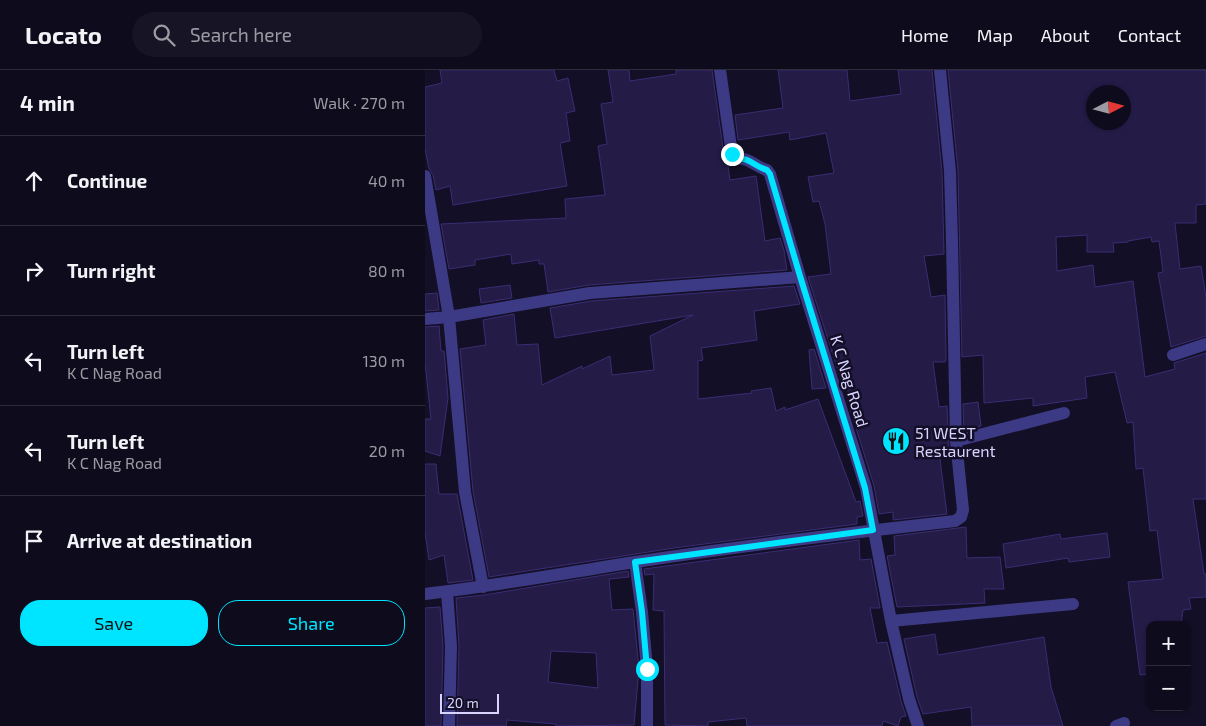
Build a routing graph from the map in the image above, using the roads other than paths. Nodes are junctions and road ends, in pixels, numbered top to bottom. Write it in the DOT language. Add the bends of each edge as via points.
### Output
graph roads {
  1 [pos="720,70"];
  2 [pos="940,70"];
  3 [pos="425,176"];
  4 [pos="800,276"];
  5 [pos="449,317"];
  6 [pos="425,319"];
  7 [pos="1206,344"];
  8 [pos="1173,354"];
  9 [pos="1064,413"];
  10 [pos="955,440"];
  11 [pos="873,530"];
  12 [pos="635,562"];
  13 [pos="483,587"];
  14 [pos="447,592"];
  15 [pos="425,594"];
  16 [pos="1073,604"];
  17 [pos="891,621"];
  18 [pos="449,726"];
  19 [pos="647,726"];
  20 [pos="918,726"];
  1 -- 4 [label="street, K C Nag Road" via="732,154 770,174"];
  2 -- 10 [label="street" via="950,171"];
  3 -- 5 [label="street"];
  4 -- 5 [label="street" via="590,293"];
  4 -- 11 [label="street, K C Nag Road" via="865,488"];
  5 -- 6 [label="street"];
  5 -- 13 [label="street" via="465,492"];
  7 -- 8 [label="street"];
  9 -- 10 [label="street"];
  10 -- 11 [label="street" via="963,510 961,517 955,521"];
  11 -- 12 [label="street"];
  11 -- 17 [label="street, K C Nag Road"];
  12 -- 13 [label="street"];
  12 -- 19 [label="street" via="647,669"];
  13 -- 14 [label="street"];
  14 -- 15 [label="street"];
  14 -- 18 [label="street" via="451,646"];
  16 -- 17 [label="street"];
  17 -- 20 [label="street, K C Nag Road"];
}
